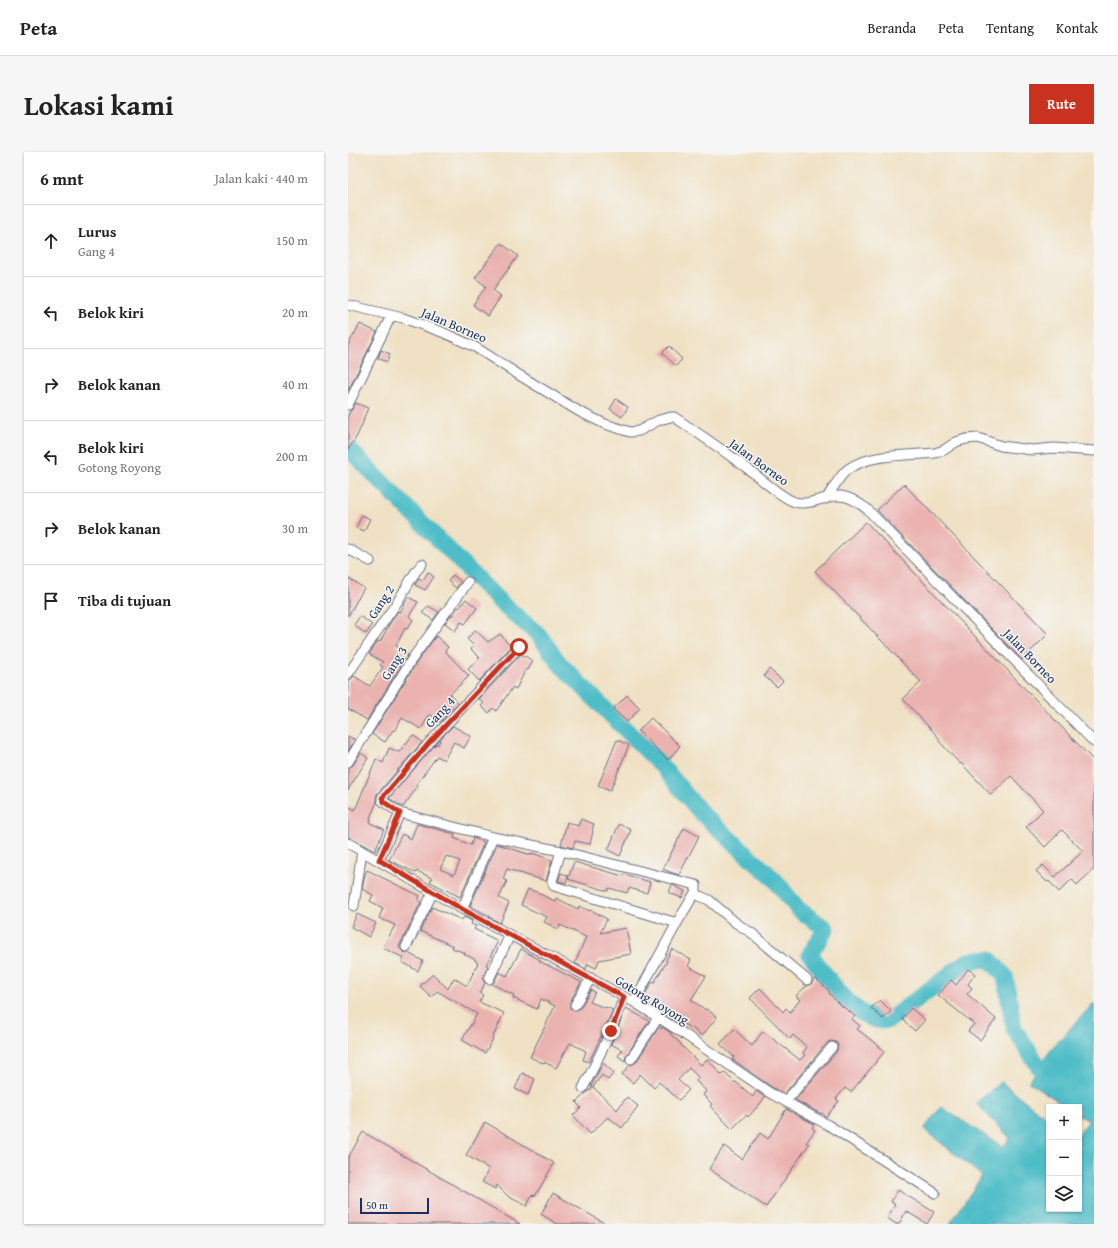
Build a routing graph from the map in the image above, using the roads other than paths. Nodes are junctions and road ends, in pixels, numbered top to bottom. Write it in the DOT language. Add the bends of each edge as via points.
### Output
graph roads {
  1 [pos="348,305"];
  2 [pos="391,316"];
  3 [pos="348,405"];
  4 [pos="1094,451"];
  5 [pos="826,499"];
  6 [pos="348,549"];
  7 [pos="370,561"];
  8 [pos="422,564"];
  9 [pos="468,582"];
  10 [pos="519,647"];
  11 [pos="348,674"];
  12 [pos="1094,742"];
  13 [pos="348,762"];
  14 [pos="400,813"];
  15 [pos="493,837"];
  16 [pos="348,843"];
  17 [pos="362,851"];
  18 [pos="561,851"];
  19 [pos="379,860"];
  20 [pos="433,892"];
  21 [pos="695,894"];
  22 [pos="354,906"];
  23 [pos="462,909"];
  24 [pos="677,923"];
  25 [pos="510,935"];
  26 [pos="406,947"];
  27 [pos="591,978"];
  28 [pos="489,980"];
  29 [pos="807,980"];
  30 [pos="624,997"];
  31 [pos="634,1002"];
  32 [pos="575,1005"];
  33 [pos="658,1018"];
  34 [pos="832,1047"];
  35 [pos="631,1059"];
  36 [pos="583,1088"];
  37 [pos="786,1101"];
  38 [pos="935,1192"];
  1 -- 2 [label="street, Jalan Borneo"];
  2 -- 3 [label="street"];
  2 -- 5 [label="street, Jalan Borneo" via="442,332 475,347 580,412 605,424 630,432 639,431 659,420 674,417 787,498 803,504"];
  4 -- 5 [label="street" via="1054,448 1032,450 1001,446 978,438 966,439 935,453 876,457 860,462 848,470"];
  5 -- 12 [label="street, Jalan Borneo" via="845,496 868,509"];
  6 -- 7 [label="street"];
  8 -- 11 [label="street, Gang 2"];
  9 -- 13 [label="street, Gang 3" via="412,659"];
  10 -- 14 [label="street, Gang 4" via="429,743 382,798"];
  14 -- 15 [label="street"];
  14 -- 19 [label="street"];
  15 -- 18 [label="street"];
  15 -- 23 [label="street"];
  16 -- 17 [label="street, Gotong Royong"];
  17 -- 19 [label="street, Gotong Royong"];
  17 -- 22 [label="street"];
  18 -- 21 [label="street" via="694,884 697,889"];
  18 -- 24 [label="street" via="552,881 554,886"];
  19 -- 20 [label="street, Gotong Royong"];
  20 -- 23 [label="street, Gotong Royong"];
  20 -- 26 [label="street"];
  21 -- 24 [label="street"];
  21 -- 29 [label="street" via="709,900"];
  23 -- 25 [label="street, Gotong Royong"];
  24 -- 31 [label="street"];
  25 -- 27 [label="street, Gotong Royong"];
  25 -- 28 [label="street"];
  27 -- 30 [label="street, Gotong Royong"];
  27 -- 32 [label="street"];
  30 -- 31 [label="street, Gotong Royong"];
  30 -- 36 [label="street" via="594,1069"];
  31 -- 33 [label="street, Gotong Royong"];
  33 -- 35 [label="street"];
  33 -- 37 [label="street, Gotong Royong"];
  34 -- 37 [label="street"];
  37 -- 38 [label="street, Gotong Royong"];
}
